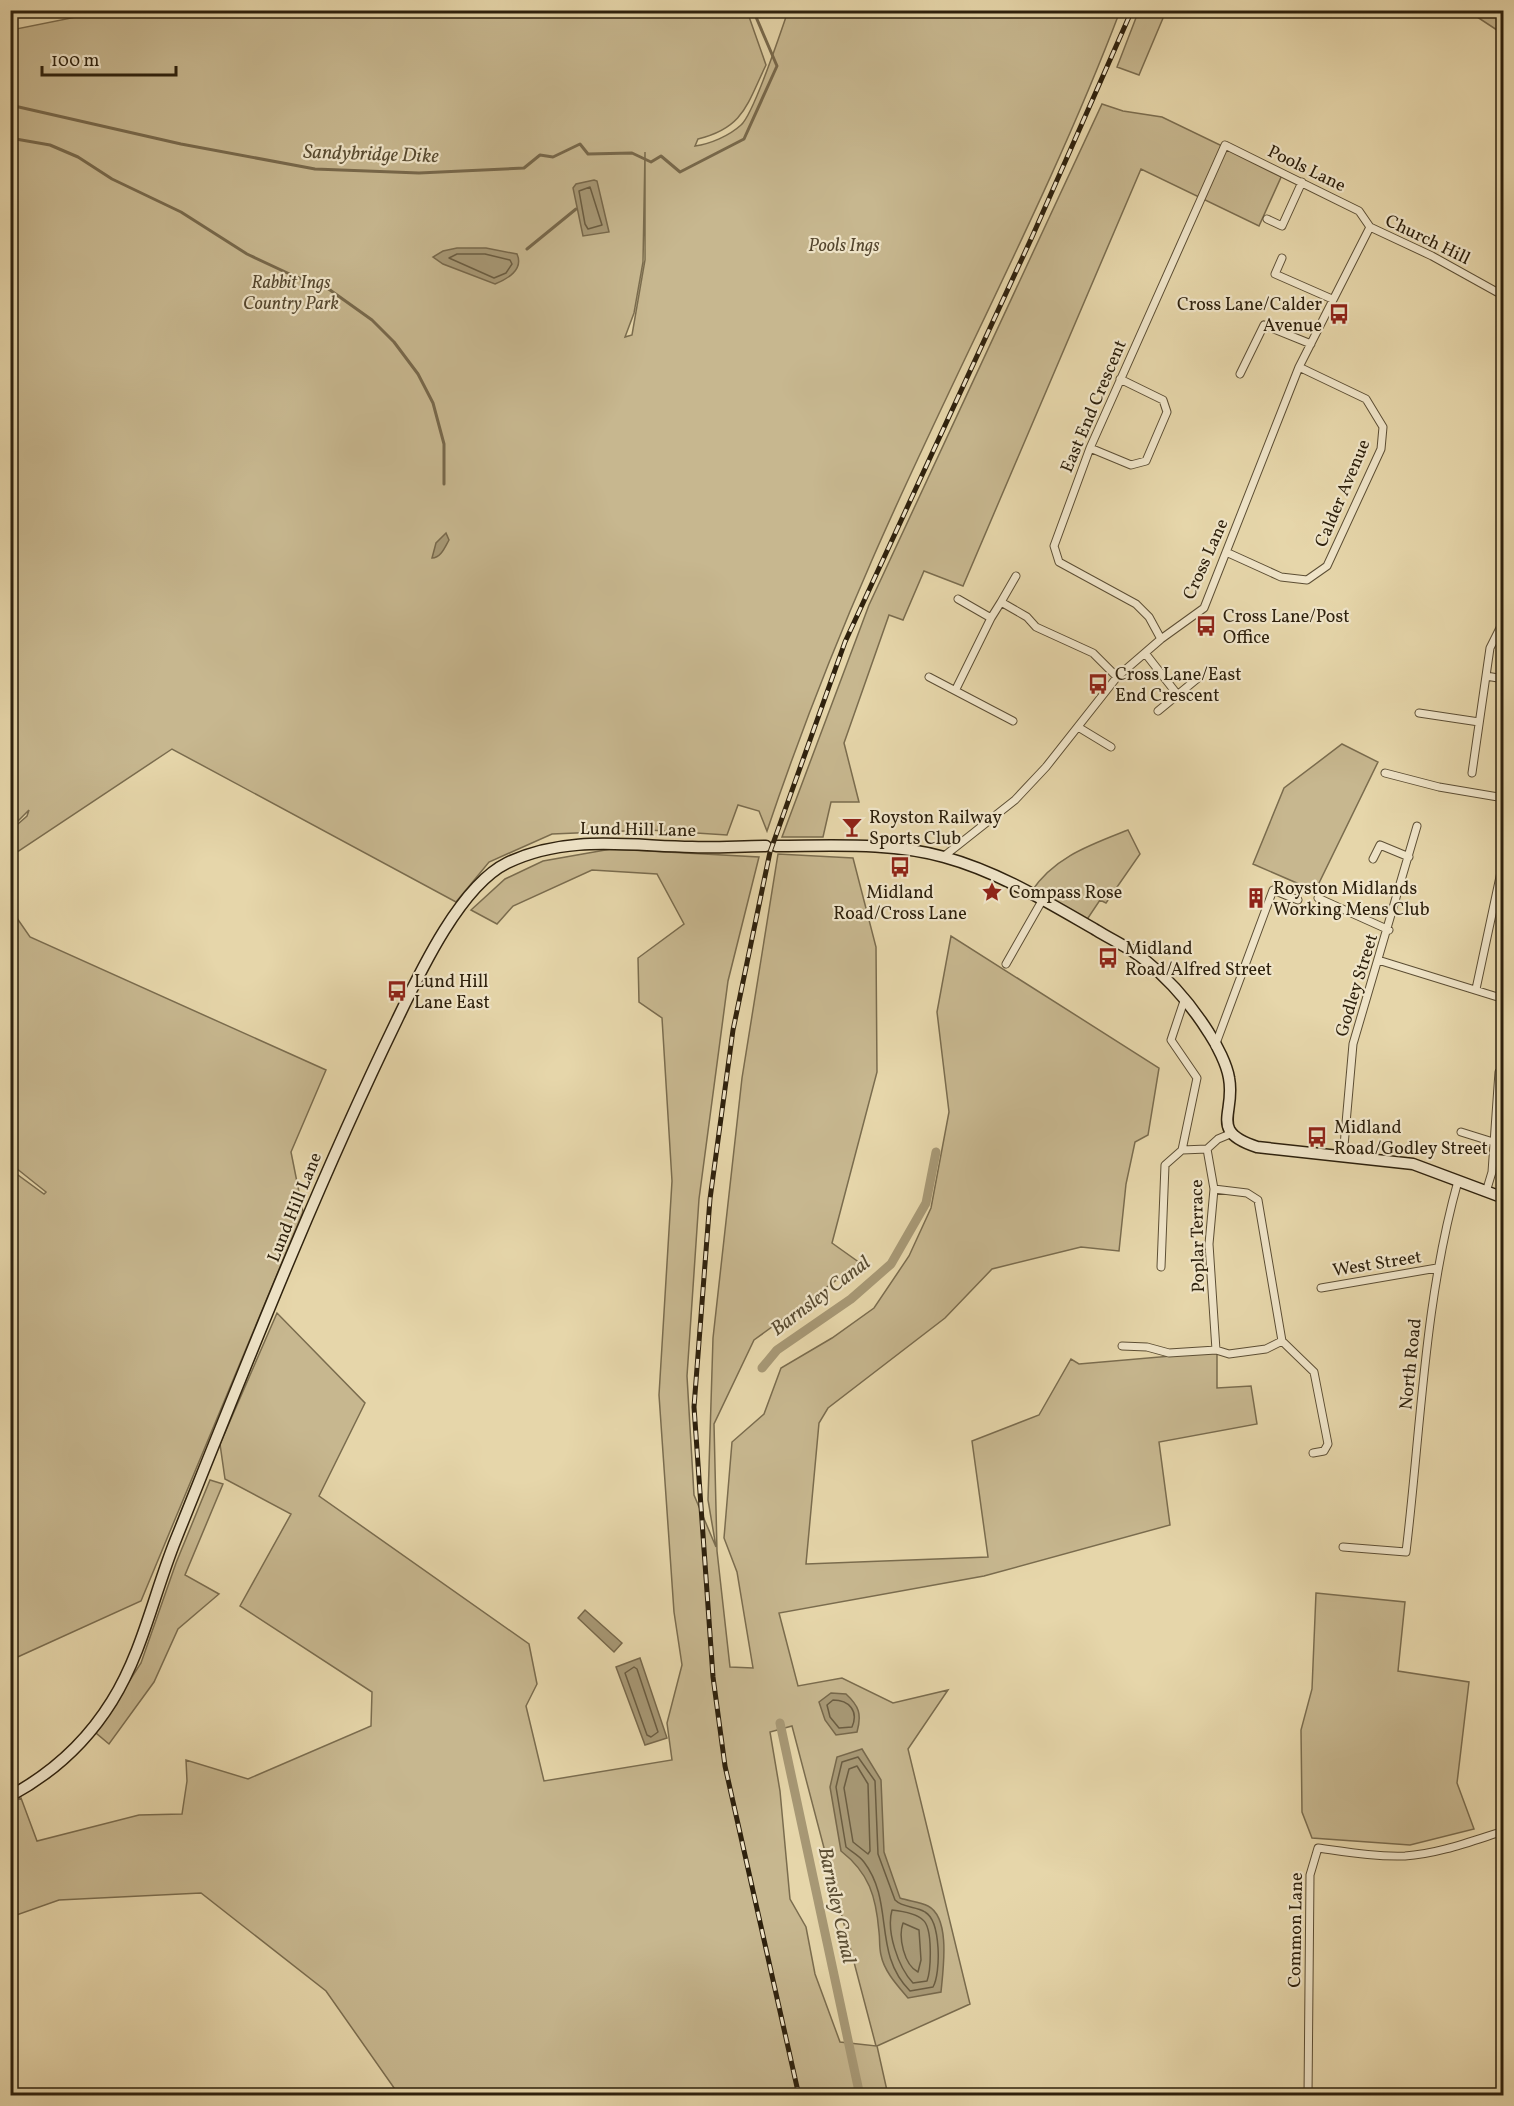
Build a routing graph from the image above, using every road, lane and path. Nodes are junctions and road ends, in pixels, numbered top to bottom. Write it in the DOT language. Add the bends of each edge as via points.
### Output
graph roads {
  1 [pos="1225,145"];
  2 [pos="1302,182"];
  3 [pos="1267,219"];
  4 [pos="1370,227"];
  5 [pos="1282,258"];
  6 [pos="1503,296"];
  7 [pos="1332,299"];
  8 [pos="1311,344"];
  9 [pos="1299,367"];
  10 [pos="1240,374"];
  11 [pos="1120,379"];
  12 [pos="1090,448"];
  13 [pos="1226,552"];
  14 [pos="1016,576"];
  15 [pos="958,599"];
  16 [pos="1001,602"];
  17 [pos="991,618"];
  18 [pos="1503,620"];
  19 [pos="1161,639"];
  20 [pos="1145,653"];
  21 [pos="1486,676"];
  22 [pos="929,677"];
  23 [pos="1117,677"];
  24 [pos="1198,678"];
  25 [pos="1503,679"];
  26 [pos="956,689"];
  27 [pos="1177,694"];
  28 [pos="1158,711"];
  29 [pos="1419,713"];
  30 [pos="1013,721"];
  31 [pos="1479,722"];
  32 [pos="1078,727"];
  33 [pos="1111,747"];
  34 [pos="1385,773"];
  35 [pos="1472,773"];
  36 [pos="1503,798"];
  37 [pos="1417,826"];
  38 [pos="1383,836"];
  39 [pos="1380,845"];
  40 [pos="943,857"];
  41 [pos="1409,857"];
  42 [pos="1503,858"];
  43 [pos="1373,859"];
  44 [pos="1318,898"];
  45 [pos="1043,899"];
  46 [pos="1298,900"];
  47 [pos="1389,930"];
  48 [pos="1378,960"];
  49 [pos="1006,964"];
  50 [pos="1476,989"];
  51 [pos="1185,998"];
  52 [pos="1503,999"];
  53 [pos="1215,1046"];
  54 [pos="1499,1072"];
  55 [pos="1461,1132"];
  56 [pos="1230,1134"];
  57 [pos="1493,1142"];
  58 [pos="1207,1149"];
  59 [pos="1182,1150"];
  60 [pos="1343,1156"];
  61 [pos="1458,1181"];
  62 [pos="1214,1189"];
  63 [pos="1486,1192"];
  64 [pos="1503,1198"];
  65 [pos="1161,1267"];
  66 [pos="1437,1268"];
  67 [pos="1321,1288"];
  68 [pos="1282,1341"];
  69 [pos="1122,1346"];
  70 [pos="1216,1350"];
  71 [pos="1313,1453"];
  72 [pos="1343,1547"];
  73 [pos="10,1796"];
  74 [pos="1503,1831"];
  75 [pos="1308,2096"];
  1 -- 2 [label="street, Pools Lane"];
  1 -- 11 [label="street, East End Crescent"];
  2 -- 3 [label="street" via="1282,226"];
  2 -- 4 [label="street, Pools Lane" via="1359,211"];
  4 -- 6 [label="street, Church Hill"];
  4 -- 7 [label="street, Cross Lane"];
  5 -- 7 [label="street" via="1275,274"];
  7 -- 8 [label="street, Cross Lane"];
  8 -- 9 [label="street, Cross Lane"];
  8 -- 10 [label="street" via="1264,325"];
  9 -- 13 [label="street, Cross Lane"];
  9 -- 13 [label="street, Calder Avenue" via="1366,399 1383,427 1381,450 1327,566 1307,580 1281,577"];
  11 -- 12 [label="street, East End Crescent"];
  11 -- 12 [label="street" via="1162,400 1167,412 1146,461 1131,465"];
  12 -- 19 [label="street, East End Crescent" via="1054,546 1059,562 1136,603"];
  13 -- 19 [label="street, Cross Lane" via="1204,608"];
  14 -- 16 [label="street"];
  15 -- 17 [label="street"];
  16 -- 17 [label="street"];
  16 -- 23 [label="street" via="1036,627 1093,653"];
  17 -- 26 [label="street"];
  18 -- 21 [label="street" via="1490,648"];
  19 -- 20 [label="street, Cross Lane"];
  20 -- 23 [label="street, Cross Lane"];
  20 -- 27 [label="street"];
  21 -- 25 [label="street"];
  21 -- 31 [label="street"];
  22 -- 26 [label="street"];
  23 -- 32 [label="street, Cross Lane"];
  24 -- 27 [label="street"];
  26 -- 30 [label="street"];
  27 -- 28 [label="street"];
  29 -- 31 [label="street"];
  31 -- 35 [label="street"];
  32 -- 33 [label="street"];
  32 -- 40 [label="street, Cross Lane" via="1015,800"];
  34 -- 36 [label="street"];
  37 -- 41 [label="street, Godley Street"];
  38 -- 39 [label="street"];
  39 -- 41 [label="street"];
  39 -- 43 [label="street"];
  40 -- 45 [label="main road, Lund Hill Lane" via="998,876"];
  40 -- 73 [label="main road, Lund Hill Lane" via="844,846 690,847 619,842 548,849 506,863 488,876 464,902 419,975 327,1168 175,1542 126,1674 83,1741 58,1766"];
  41 -- 47 [label="street, Godley Street"];
  42 -- 50 [label="street"];
  44 -- 47 [label="street"];
  45 -- 49 [label="street"];
  45 -- 51 [label="main road, Lund Hill Lane" via="1145,960"];
  46 -- 53 [label="street" via="1273,890"];
  47 -- 48 [label="street, Godley Street"];
  48 -- 50 [label="street"];
  48 -- 60 [label="street, Godley Street" via="1353,1044"];
  50 -- 52 [label="street"];
  51 -- 53 [label="main road, Lund Hill Lane"];
  51 -- 59 [label="street" via="1171,1040 1197,1078"];
  53 -- 56 [label="main road, Lund Hill Lane" via="1229,1077 1226,1114"];
  54 -- 57 [label="street"];
  55 -- 57 [label="street"];
  56 -- 58 [label="street"];
  56 -- 60 [label="main road" via="1257,1147"];
  57 -- 63 [label="street" via="1492,1172"];
  58 -- 59 [label="street"];
  58 -- 62 [label="street, Poplar Terrace"];
  59 -- 65 [label="street" via="1165,1165"];
  60 -- 61 [label="main road" via="1413,1164"];
  61 -- 63 [label="main road"];
  61 -- 66 [label="street, North Road"];
  62 -- 68 [label="street" via="1247,1193 1257,1200"];
  62 -- 70 [label="street, Poplar Terrace" via="1209,1244"];
  63 -- 64 [label="main road"];
  66 -- 67 [label="street, West Street"];
  66 -- 72 [label="street, North Road" via="1406,1552"];
  68 -- 70 [label="street" via="1266,1349 1229,1354"];
  68 -- 71 [label="street" via="1314,1372 1328,1444 1324,1451"];
  69 -- 70 [label="street" via="1169,1353"];
  74 -- 75 [label="street, Common Lane" via="1407,1856 1318,1848 1310,1875"];
}
